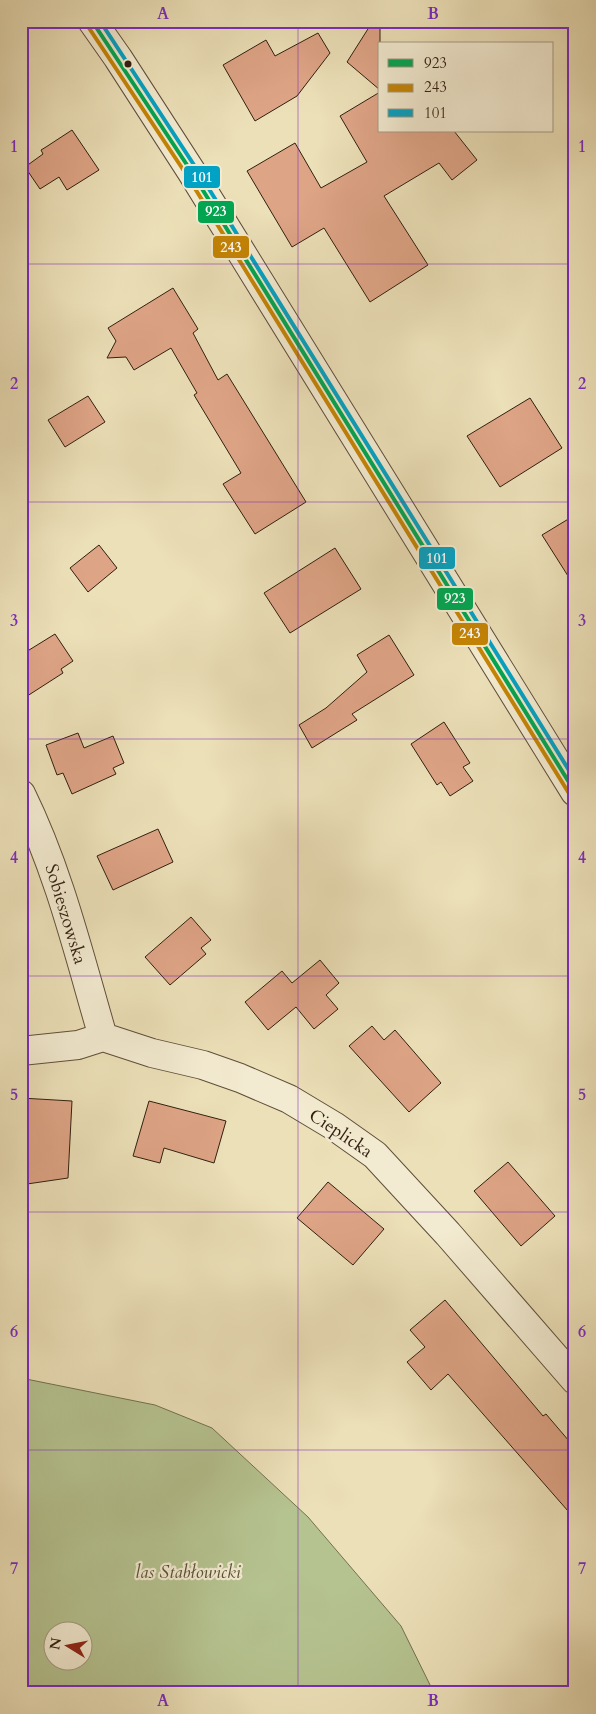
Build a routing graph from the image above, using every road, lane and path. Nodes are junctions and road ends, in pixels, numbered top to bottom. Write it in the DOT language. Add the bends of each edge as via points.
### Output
graph roads {
  1 [pos="92,21"];
  2 [pos="575,792"];
  3 [pos="21,794"];
  4 [pos="103,1037"];
  5 [pos="21,1050"];
  6 [pos="575,1380"];
  1 -- 2 [label="street" via="191,171"];
  3 -- 4 [label="street, Sobieszowska" via="58,881"];
  4 -- 5 [label="street" via="78,1046"];
  4 -- 6 [label="street, Cieplicka" via="152,1053 203,1064 240,1078 289,1099 361,1145 448,1234"];
}
